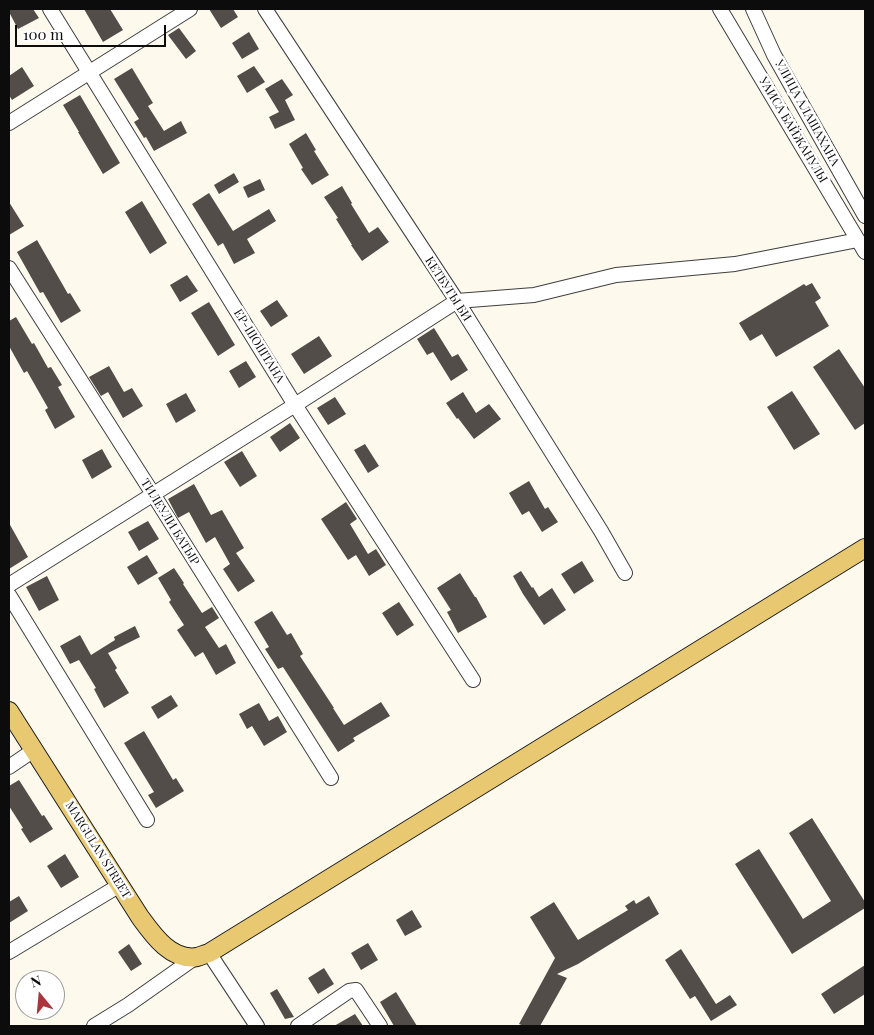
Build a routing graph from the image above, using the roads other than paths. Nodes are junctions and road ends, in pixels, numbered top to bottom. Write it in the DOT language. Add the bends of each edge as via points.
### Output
graph roads {
  1 [pos="50,9"];
  2 [pos="190,9"];
  3 [pos="265,9"];
  4 [pos="720,9"];
  5 [pos="752,9"];
  6 [pos="89,72"];
  7 [pos="9,123"];
  8 [pos="865,216"];
  9 [pos="862,246"];
  10 [pos="9,268"];
  11 [pos="456,301"];
  12 [pos="295,405"];
  13 [pos="153,494"];
  14 [pos="865,548"];
  15 [pos="625,572"];
  16 [pos="9,585"];
  17 [pos="9,595"];
  18 [pos="473,680"];
  19 [pos="9,711"];
  20 [pos="34,750"];
  21 [pos="9,767"];
  22 [pos="331,778"];
  23 [pos="147,820"];
  24 [pos="120,885"];
  25 [pos="9,952"];
  26 [pos="202,955"];
  27 [pos="94,1026"];
  28 [pos="257,1026"];
  29 [pos="298,1026"];
  30 [pos="380,1026"];
  1 -- 6 [label="street, ЕР-ШОШТАНА"];
  2 -- 6 [label="street"];
  3 -- 11 [label="street, КЕТБУГЫ БИ"];
  4 -- 9 [label="street, УАИСА БАЙЖАНУЛЫ"];
  5 -- 8 [label="street, УЛИЦА АЛАШАХАНА" via="774,55"];
  6 -- 7 [label="street"];
  6 -- 12 [label="street, ЕР-ШОШТАНА"];
  9 -- 11 [label="street" via="735,264 616,275 534,295"];
  10 -- 13 [label="street, ТИЛЕУЛИ БАТЫР"];
  11 -- 12 [label="street"];
  11 -- 15 [label="street, КЕТБУГЫ БИ"];
  12 -- 13 [label="street"];
  12 -- 18 [label="street, ЕР-ШОШТАНА"];
  13 -- 16 [label="street"];
  13 -- 22 [label="street, ТИЛЕУЛИ БАТЫР"];
  14 -- 26 [label="main road"];
  17 -- 23 [label="street"];
  19 -- 20 [label="main road, MARGULAN STREET"];
  20 -- 21 [label="street"];
  20 -- 24 [label="main road, MARGULAN STREET"];
  24 -- 25 [label="street"];
  24 -- 26 [label="main road, MARGULAN STREET" via="148,928 166,948 186,956"];
  26 -- 27 [label="street"];
  26 -- 28 [label="street"];
  29 -- 30 [label="street" via="356,990"];
}
